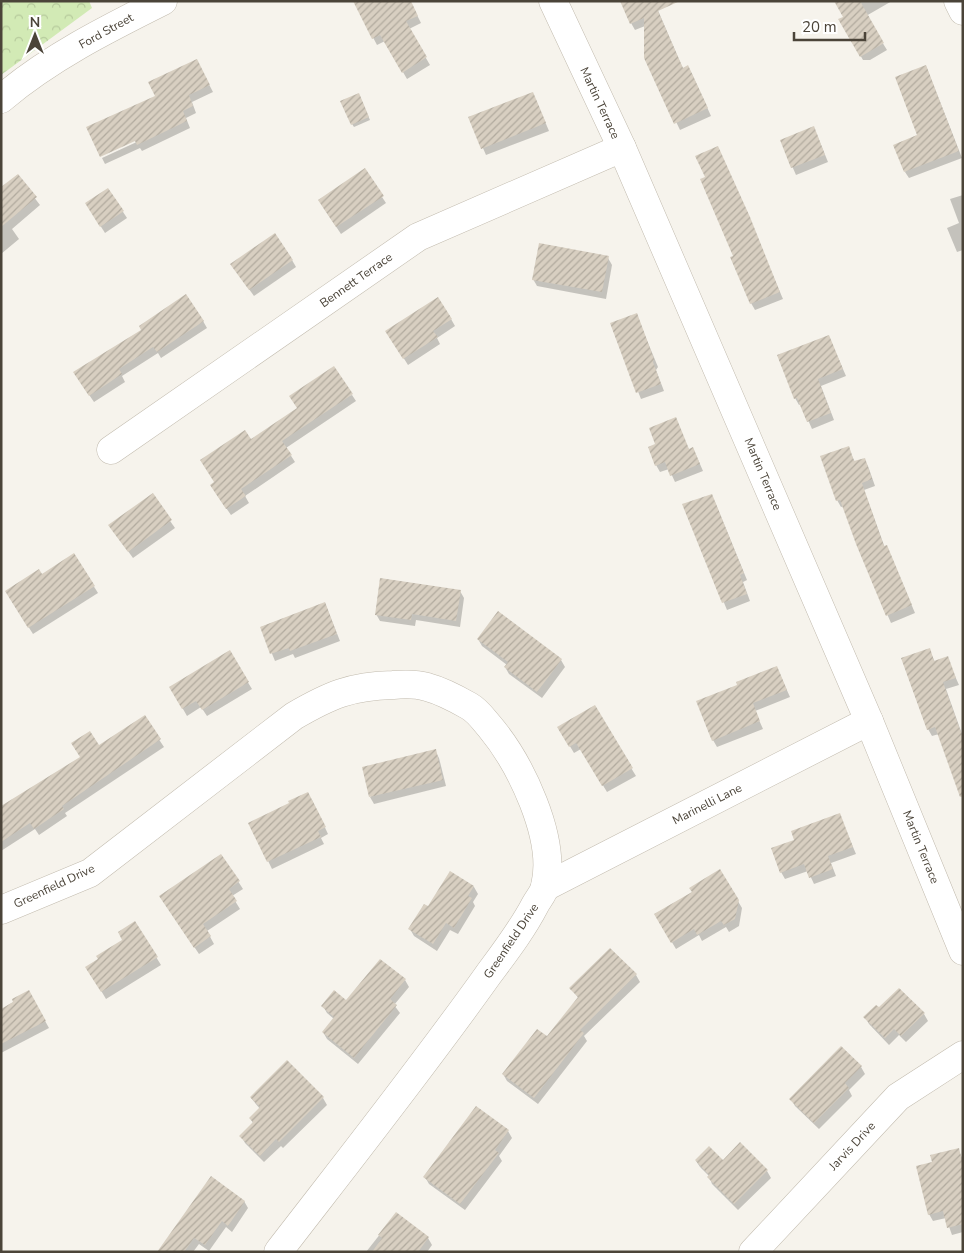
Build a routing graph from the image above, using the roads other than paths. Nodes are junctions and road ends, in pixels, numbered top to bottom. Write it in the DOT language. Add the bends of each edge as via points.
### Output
graph roads {
  1 [pos="163,1"];
  2 [pos="553,1"];
  3 [pos="958,1"];
  4 [pos="963,11"];
  5 [pos="1,99"];
  6 [pos="622,148"];
  7 [pos="112,450"];
  8 [pos="869,721"];
  9 [pos="545,887"];
  10 [pos="1,910"];
  11 [pos="963,951"];
  12 [pos="963,1054"];
  13 [pos="278,1252"];
  14 [pos="753,1252"];
  1 -- 5 [label="street, Ford Street" via="51,62"];
  2 -- 6 [label="street, Martin Terrace"];
  3 -- 4 [label="street"];
  6 -- 7 [label="street, Bennett Terrace" via="418,237"];
  6 -- 8 [label="street, Martin Terrace"];
  8 -- 9 [label="street, Marinelli Lane"];
  8 -- 11 [label="street, Martin Terrace"];
  9 -- 10 [label="street, Greenfield Drive" via="547,860 543,832 532,797 509,752 476,710 450,695 425,686 368,685 321,700 294,716 90,873"];
  9 -- 13 [label="street, Greenfield Drive" via="525,923 453,1025"];
  12 -- 14 [label="street, Jarvis Drive" via="898,1097"];
}
